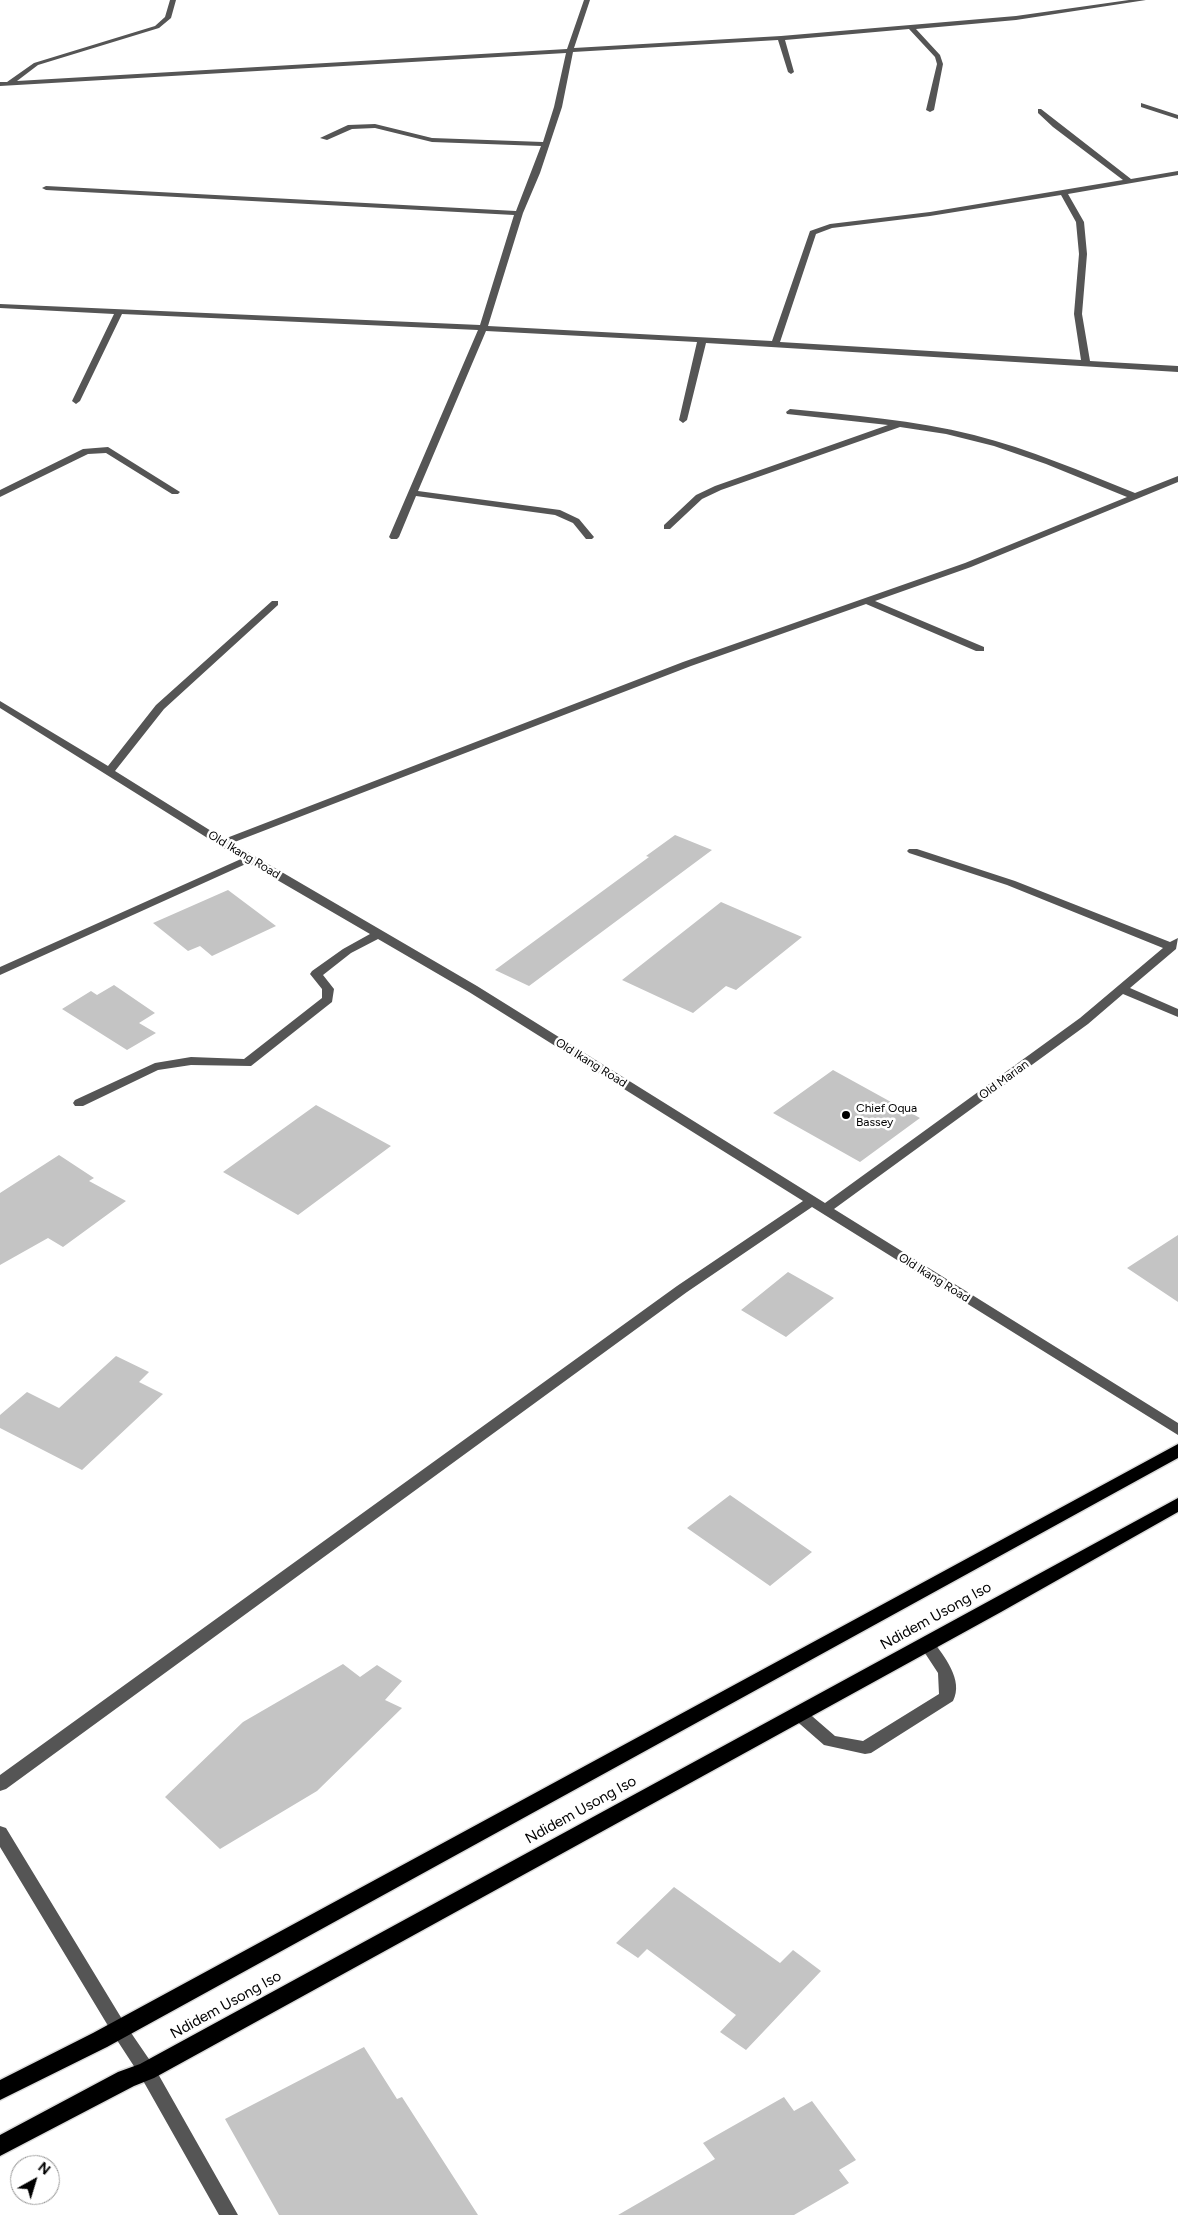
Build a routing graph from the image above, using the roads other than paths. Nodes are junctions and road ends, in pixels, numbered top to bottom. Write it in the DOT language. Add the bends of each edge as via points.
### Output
graph roads {
  1 [pos="173,0"];
  2 [pos="587,0"];
  3 [pos="1143,0"];
  4 [pos="911,27"];
  5 [pos="781,38"];
  6 [pos="570,49"];
  7 [pos="792,72"];
  8 [pos="0,84"];
  9 [pos="9,84"];
  10 [pos="1144,105"];
  11 [pos="930,110"];
  12 [pos="1041,111"];
  13 [pos="1178,117"];
  14 [pos="324,138"];
  15 [pos="546,144"];
  16 [pos="1178,173"];
  17 [pos="1129,181"];
  18 [pos="46,188"];
  19 [pos="1063,192"];
  20 [pos="519,212"];
  21 [pos="0,306"];
  22 [pos="119,312"];
  23 [pos="483,328"];
  24 [pos="702,340"];
  25 [pos="775,344"];
  26 [pos="1086,364"];
  27 [pos="1178,369"];
  28 [pos="76,401"];
  29 [pos="790,412"];
  30 [pos="683,420"];
  31 [pos="900,424"];
  32 [pos="1178,479"];
  33 [pos="175,492"];
  34 [pos="412,493"];
  35 [pos="0,494"];
  36 [pos="1136,497"];
  37 [pos="667,527"];
  38 [pos="394,537"];
  39 [pos="589,537"];
  40 [pos="865,600"];
  41 [pos="275,603"];
  42 [pos="980,649"];
  43 [pos="0,704"];
  44 [pos="109,772"];
  45 [pos="223,843"];
  46 [pos="913,851"];
  47 [pos="249,859"];
  48 [pos="378,934"];
  49 [pos="1175,944"];
  50 [pos="0,971"];
  51 [pos="1122,989"];
  52 [pos="1178,1013"];
  53 [pos="79,1103"];
  54 [pos="818,1206"];
  55 [pos="1178,1430"];
  56 [pos="1178,1450"];
  57 [pos="1178,1504"];
  58 [pos="927,1644"];
  59 [pos="798,1714"];
  60 [pos="0,1784"];
  61 [pos="0,1833"];
  62 [pos="119,2029"];
  63 [pos="147,2071"];
  64 [pos="0,2090"];
  65 [pos="0,2146"];
  66 [pos="229,2215"];
  1 -- 9 [label="street" via="168,18 157,27 36,64"];
  2 -- 6 [label="street"];
  3 -- 4 [label="street" via="1016,18"];
  4 -- 5 [label="street"];
  4 -- 11 [label="street" via="938,56 940,64"];
  5 -- 6 [label="street"];
  5 -- 7 [label="street"];
  6 -- 9 [label="street"];
  6 -- 15 [label="street" via="558,107"];
  8 -- 9 [label="street"];
  10 -- 13 [label="street"];
  12 -- 17 [label="street"];
  14 -- 15 [label="street" via="351,127 375,126 432,140"];
  15 -- 20 [label="street"];
  16 -- 17 [label="street"];
  17 -- 19 [label="street"];
  18 -- 20 [label="street"];
  19 -- 25 [label="street" via="818,230 814,233"];
  19 -- 26 [label="street" via="1080,222 1083,254 1078,314"];
  20 -- 23 [label="street"];
  21 -- 22 [label="street"];
  22 -- 23 [label="street"];
  22 -- 28 [label="street"];
  23 -- 24 [label="street"];
  23 -- 34 [label="street"];
  24 -- 25 [label="street"];
  24 -- 30 [label="street"];
  25 -- 26 [label="street"];
  26 -- 27 [label="street"];
  29 -- 31 [label="street"];
  31 -- 36 [label="street" via="996,444"];
  31 -- 37 [label="street" via="718,488 699,498"];
  32 -- 36 [label="street"];
  33 -- 35 [label="street" via="108,450 98,449 86,451"];
  34 -- 38 [label="street"];
  34 -- 39 [label="street" via="557,512 572,517 584,527"];
  36 -- 40 [label="street" via="968,565"];
  40 -- 42 [label="street"];
  40 -- 45 [label="street" via="687,664"];
  41 -- 44 [label="street" via="160,708"];
  43 -- 44 [label="street, Old Ikang Road"];
  44 -- 45 [label="street, Old Ikang Road"];
  45 -- 47 [label="street, Old Ikang Road"];
  46 -- 49 [label="street" via="1011,883"];
  47 -- 48 [label="street, Old Ikang Road"];
  47 -- 50 [label="street"];
  48 -- 53 [label="street" via="347,951 316,974 328,989 328,999 248,1063 191,1061 154,1067"];
  48 -- 54 [label="street, Old Ikang Road" via="473,989"];
  49 -- 51 [label="street, Old Marian"];
  51 -- 52 [label="street"];
  51 -- 54 [label="street, Old Marian" via="1084,1021"];
  54 -- 55 [label="street, Old Ikang Road"];
  54 -- 60 [label="street, Old Marian" via="682,1289"];
  56 -- 62 [label="highway"];
  57 -- 58 [label="highway, Ndidem Usong Iso"];
  58 -- 59 [label="highway, Ndidem Usong Iso"];
  58 -- 59 [label="street" via="946,1672 947,1697 865,1748 830,1741"];
  59 -- 63 [label="highway, Ndidem Usong Iso"];
  61 -- 62 [label="street"];
  62 -- 63 [label="street"];
  62 -- 64 [label="highway"];
  63 -- 65 [label="highway, Ndidem Usong Iso"];
  63 -- 66 [label="street"];
}
